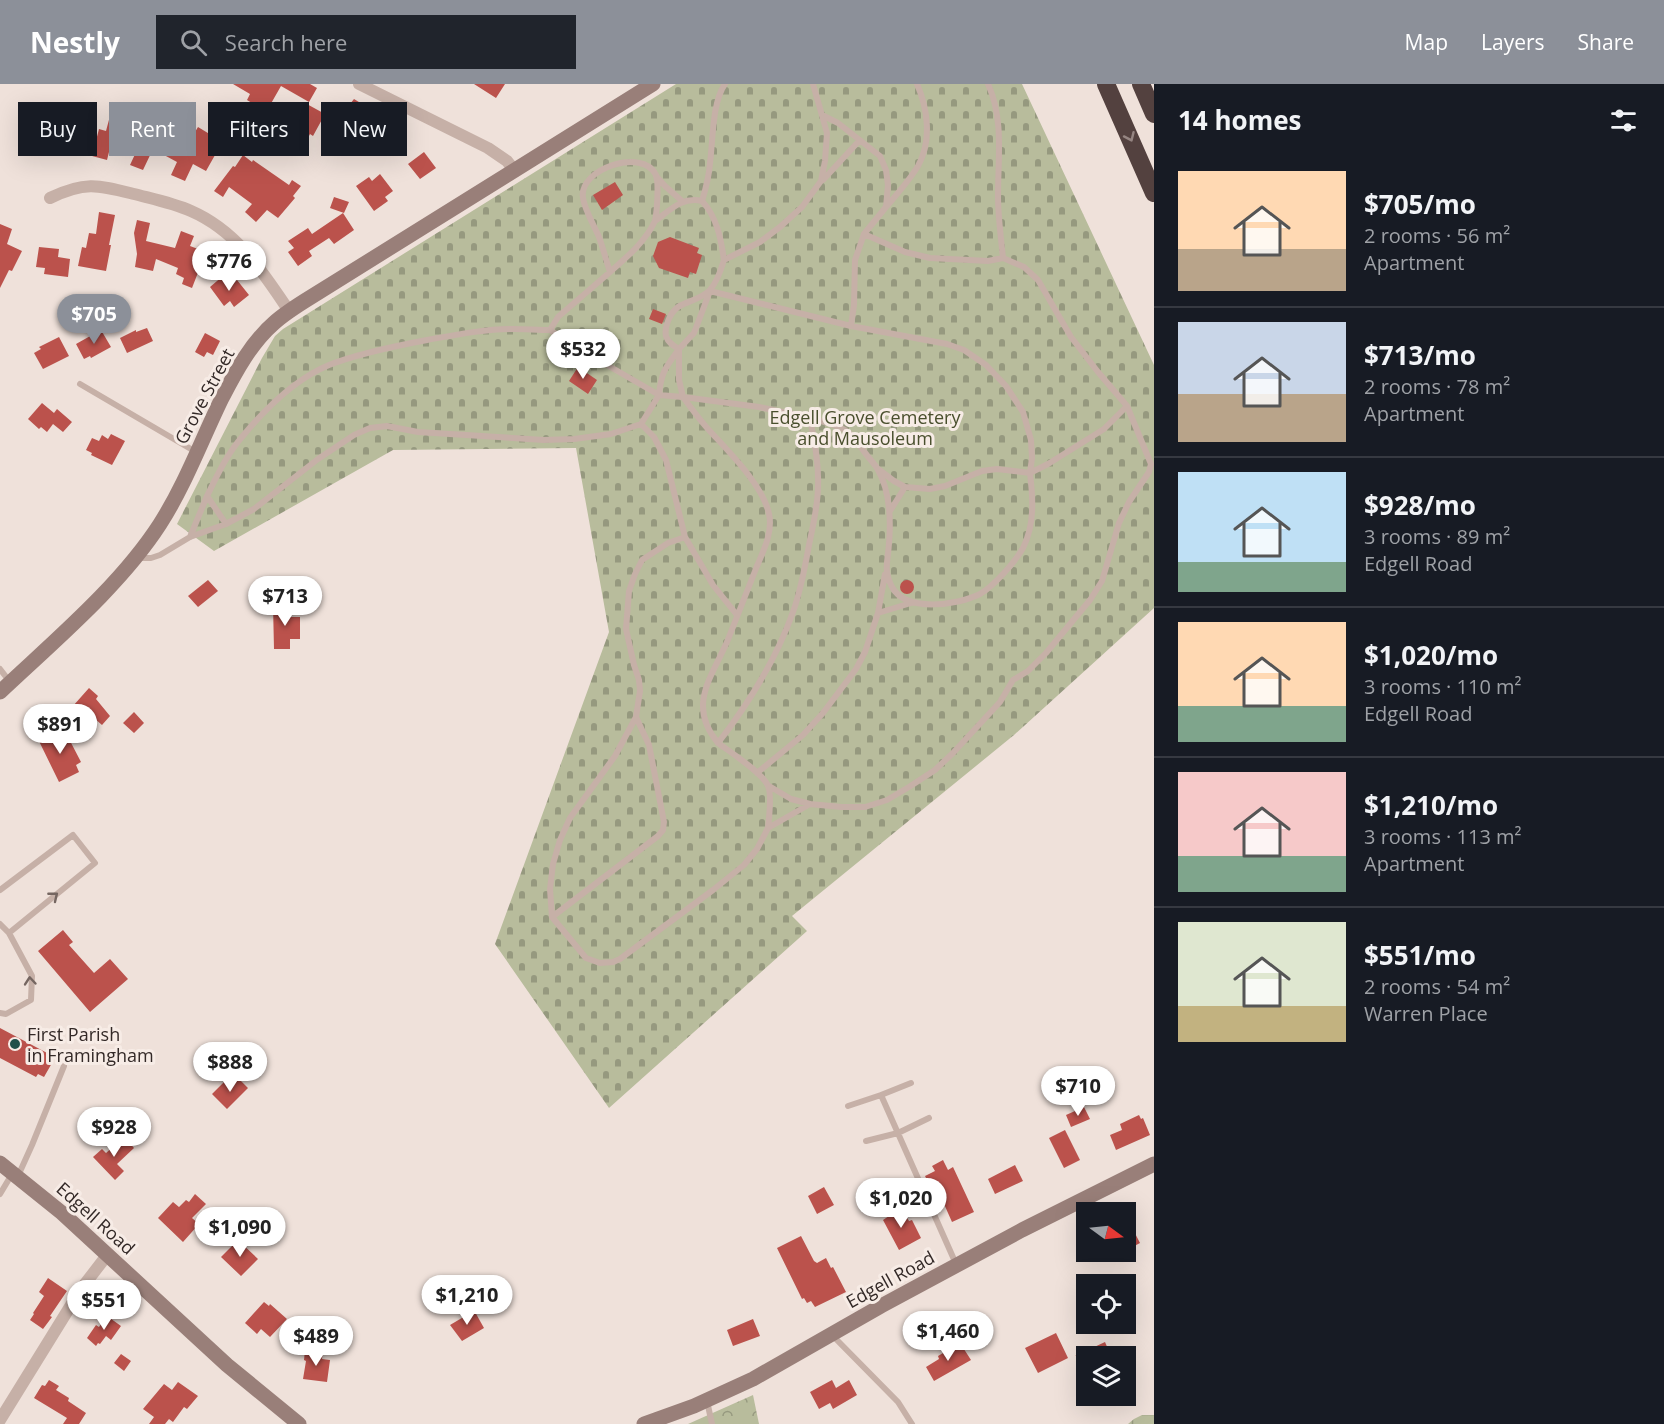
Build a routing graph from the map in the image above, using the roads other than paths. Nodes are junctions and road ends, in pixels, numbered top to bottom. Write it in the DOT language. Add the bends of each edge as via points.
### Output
graph roads {
  1 [pos="359,84"];
  2 [pos="653,84"];
  3 [pos="725,84"];
  4 [pos="813,84"];
  5 [pos="917,84"];
  6 [pos="988,84"];
  7 [pos="1106,84"];
  8 [pos="1141,84"];
  9 [pos="1154,114"];
  10 [pos="822,115"];
  11 [pos="859,141"];
  12 [pos="514,170"];
  13 [pos="656,175"];
  14 [pos="822,182"];
  15 [pos="1154,193"];
  16 [pos="50,198"];
  17 [pos="682,201"];
  18 [pos="702,201"];
  19 [pos="886,207"];
  20 [pos="655,221"];
  21 [pos="864,234"];
  22 [pos="1003,258"];
  23 [pos="724,261"];
  24 [pos="610,272"];
  25 [pos="710,291"];
  26 [pos="289,311"];
  27 [pos="851,326"];
  28 [pos="550,330"];
  29 [pos="680,349"];
  30 [pos="80,384"];
  31 [pos="659,395"];
  32 [pos="683,397"];
  33 [pos="1128,406"];
  34 [pos="810,417"];
  35 [pos="641,424"];
  36 [pos="196,452"];
  37 [pos="878,469"];
  38 [pos="1030,472"];
  39 [pos="905,487"];
  40 [pos="207,496"];
  41 [pos="890,511"];
  42 [pos="226,524"];
  43 [pos="190,537"];
  44 [pos="685,537"];
  45 [pos="135,557"];
  46 [pos="885,573"];
  47 [pos="910,603"];
  48 [pos="878,614"];
  49 [pos="737,615"];
  50 [pos="0,669"];
  51 [pos="5,687"];
  52 [pos="636,717"];
  53 [pos="718,743"];
  54 [pos="758,773"];
  55 [pos="769,786"];
  56 [pos="810,804"];
  57 [pos="768,828"];
  58 [pos="0,890"];
  59 [pos="552,917"];
  60 [pos="0,924"];
  61 [pos="9,933"];
  62 [pos="0,1013"];
  63 [pos="64,1066"];
  64 [pos="911,1083"];
  65 [pos="881,1095"];
  66 [pos="848,1106"];
  67 [pos="929,1118"];
  68 [pos="898,1133"];
  69 [pos="866,1141"];
  70 [pos="0,1163"];
  71 [pos="1154,1164"];
  72 [pos="15,1174"];
  73 [pos="0,1194"];
  74 [pos="108,1254"];
  75 [pos="957,1265"];
  76 [pos="831,1335"];
  77 [pos="706,1400"];
  78 [pos="0,1420"];
  79 [pos="299,1424"];
  80 [pos="644,1424"];
  81 [pos="712,1424"];
  82 [pos="912,1424"];
  1 -- 12 [label="street" via="488,148"];
  2 -- 12 [label="main road, Grove Street"];
  3 -- 18 [label="lane" via="716,113"];
  4 -- 10 [label="lane"];
  5 -- 19 [label="lane" via="928,125 924,147 919,164"];
  6 -- 22 [label="lane" via="998,123"];
  7 -- 15 [label="highway, one-way"];
  8 -- 9 [label="highway"];
  10 -- 11 [label="lane"];
  10 -- 14 [label="lane" via="827,132"];
  11 -- 14 [label="lane"];
  11 -- 19 [label="lane" via="880,156 886,170"];
  12 -- 26 [label="main road, Grove Street"];
  13 -- 17 [label="lane"];
  13 -- 20 [label="lane"];
  13 -- 24 [label="lane" via="647,166 619,163 587,181 583,198"];
  14 -- 23 [label="lane" via="780,227"];
  16 -- 26 [label="street" via="77,187 103,186 192,211 249,254"];
  17 -- 18 [label="lane"];
  17 -- 20 [label="lane"];
  18 -- 23 [label="lane" via="713,215"];
  19 -- 21 [label="lane"];
  20 -- 24 [label="lane" via="649,234"];
  21 -- 22 [label="lane" via="930,258"];
  21 -- 27 [label="lane" via="855,260"];
  22 -- 33 [label="lane" via="1024,267 1038,280 1071,336"];
  23 -- 25 [label="lane"];
  24 -- 28 [label="lane" via="558,317"];
  25 -- 27 [label="lane"];
  25 -- 29 [label="lane" via="694,333"];
  25 -- 29 [label="lane" via="676,308 667,322 666,337"];
  26 -- 36 [label="main road, Grove Street" via="273,323 241,363"];
  27 -- 38 [label="lane" via="947,345 964,350 986,365 1023,412 1031,440"];
  28 -- 31 [label="lane"];
  28 -- 40 [label="lane" via="469,333 402,345 327,366 299,382 240,438"];
  29 -- 31 [label="lane" via="666,367"];
  29 -- 32 [label="lane"];
  30 -- 36 [label="lane"];
  31 -- 32 [label="lane"];
  31 -- 35 [label="lane"];
  32 -- 34 [label="lane"];
  32 -- 49 [label="lane" via="742,467 769,511 771,525 764,549"];
  33 -- 38 [label="lane" via="1104,429"];
  33 -- 56 [label="lane" via="1151,464 1119,524 1102,581 1090,600 1046,653 1013,680 986,718 934,770 887,800 865,807"];
  34 -- 37 [label="lane" via="846,430"];
  34 -- 53 [label="lane" via="819,484 794,611 758,686"];
  35 -- 42 [label="lane" via="611,434 544,440 418,432 387,426 370,428 318,459 254,509"];
  35 -- 44 [label="lane" via="654,437 666,460"];
  36 -- 45 [label="main road, Grove Street" via="170,507"];
  37 -- 39 [label="lane"];
  37 -- 41 [label="lane"];
  38 -- 39 [label="lane" via="996,469 938,488"];
  38 -- 47 [label="lane" via="1034,499 1027,541 1003,574 981,594 960,601"];
  39 -- 41 [label="lane"];
  40 -- 42 [label="lane"];
  40 -- 43 [label="lane"];
  41 -- 46 [label="lane"];
  42 -- 43 [label="lane"];
  43 -- 45 [label="lane" via="160,555"];
  44 -- 49 [label="lane" via="713,585"];
  44 -- 52 [label="lane" via="642,560 629,591 626,629 640,691"];
  45 -- 51 [label="main road, Grove Street"];
  46 -- 47 [label="lane" via="894,590"];
  46 -- 48 [label="lane"];
  47 -- 48 [label="lane"];
  48 -- 54 [label="lane" via="856,669 823,713"];
  49 -- 53 [label="lane" via="704,693 702,710 706,726"];
  50 -- 51 [label="lane"];
  52 -- 59 [label="lane" via="615,756 570,818 560,840 550,889"];
  52 -- 59 [label="lane" via="649,745 663,830"];
  53 -- 54 [label="lane"];
  54 -- 55 [label="lane"];
  55 -- 56 [label="lane" via="791,799"];
  55 -- 57 [label="lane"];
  56 -- 57 [label="lane"];
  57 -- 59 [label="lane" via="744,865 620,959 600,963 586,958"];
  61 -- 58 [label="lane, one-way" via="95,863 73,835"];
  60 -- 61 [label="lane"];
  62 -- 61 [label="lane, one-way" via="6,1014 31,1000 32,976"];
  63 -- 72 [label="lane" via="32,1145"];
  64 -- 65 [label="lane"];
  65 -- 66 [label="lane"];
  65 -- 68 [label="lane"];
  67 -- 68 [label="lane"];
  68 -- 69 [label="lane"];
  68 -- 75 [label="lane"];
  70 -- 72 [label="main road, Edgell Road"];
  71 -- 75 [label="main road, Edgell Road"];
  72 -- 73 [label="lane"];
  72 -- 74 [label="main road, Edgell Road"];
  74 -- 78 [label="street" via="81,1289"];
  74 -- 79 [label="main road, Edgell Road" via="227,1365"];
  75 -- 76 [label="main road, Edgell Road"];
  76 -- 77 [label="main road, Edgell Road" via="753,1379"];
  76 -- 82 [label="lane" via="898,1402"];
  77 -- 80 [label="main road, Edgell Road"];
  77 -- 81 [label="lane"];
}
